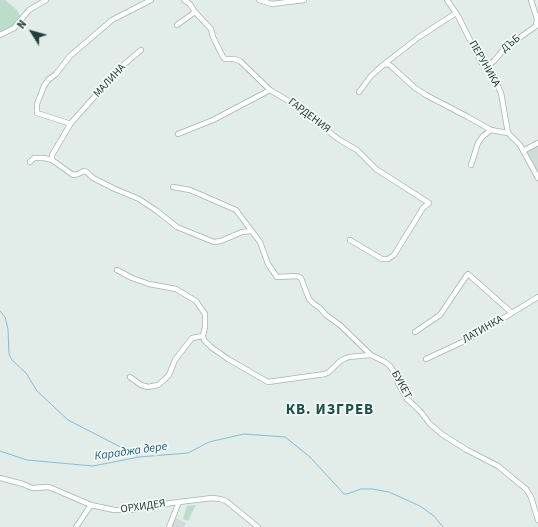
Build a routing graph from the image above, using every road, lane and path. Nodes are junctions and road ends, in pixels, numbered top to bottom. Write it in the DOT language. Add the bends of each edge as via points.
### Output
graph roads {
  1 [pos="46,0"];
  2 [pos="151,0"];
  3 [pos="184,0"];
  4 [pos="259,0"];
  5 [pos="304,0"];
  6 [pos="446,0"];
  7 [pos="530,0"];
  8 [pos="195,12"];
  9 [pos="456,13"];
  10 [pos="177,25"];
  11 [pos="0,35"];
  12 [pos="141,50"];
  13 [pos="383,65"];
  14 [pos="486,67"];
  15 [pos="270,90"];
  16 [pos="359,92"];
  17 [pos="71,123"];
  18 [pos="491,130"];
  19 [pos="508,133"];
  20 [pos="178,134"];
  21 [pos="538,143"];
  22 [pos="523,151"];
  23 [pos="52,160"];
  24 [pos="30,162"];
  25 [pos="471,165"];
  26 [pos="538,178"];
  27 [pos="173,187"];
  28 [pos="251,231"];
  29 [pos="350,240"];
  30 [pos="117,270"];
  31 [pos="538,297"];
  32 [pos="512,313"];
  33 [pos="414,332"];
  34 [pos="203,336"];
  35 [pos="371,355"];
  36 [pos="426,359"];
  37 [pos="130,377"];
  38 [pos="0,478"];
  39 [pos="179,502"];
  40 [pos="91,505"];
  41 [pos="538,520"];
  42 [pos="76,527"];
  43 [pos="169,527"];
  44 [pos="258,527"];
  1 -- 11 [label="street" via="29,10 14,28"];
  2 -- 17 [label="street" via="112,20 94,34 70,56 44,86 37,104 37,112"];
  3 -- 8 [label="street"];
  4 -- 5 [label="street" via="272,4"];
  6 -- 9 [label="street, ПЕРУНИКА"];
  7 -- 14 [label="street, ДЪБ" via="537,19 536,26 505,48 494,62"];
  8 -- 10 [label="street"];
  8 -- 15 [label="street, ГАРДЕНИЯ" via="211,29 223,57 240,61"];
  9 -- 13 [label="street"];
  9 -- 14 [label="street, ПЕРУНИКА"];
  12 -- 17 [label="street, МАЛИНА" via="121,67"];
  13 -- 16 [label="street"];
  13 -- 18 [label="street" via="391,66 426,95"];
  14 -- 19 [label="street, ПЕРУНИКА" via="501,93"];
  15 -- 20 [label="street" via="212,120"];
  15 -- 29 [label="street, ГАРДЕНИЯ" via="297,106 338,139 357,150 376,169 429,203 423,208 394,255 388,259 382,259"];
  17 -- 23 [label="street" via="52,155"];
  18 -- 19 [label="street"];
  18 -- 25 [label="street" via="478,143"];
  19 -- 22 [label="street"];
  21 -- 22 [label="street"];
  22 -- 26 [label="street"];
  23 -- 24 [label="street" via="40,157"];
  23 -- 28 [label="street" via="73,175 87,172 93,178 139,199 176,227 201,238 214,242"];
  27 -- 28 [label="street" via="190,190 236,210"];
  28 -- 35 [label="street, БУКЕТ" via="260,242 268,264 277,277 301,278 314,304"];
  30 -- 34 [label="street" via="137,280 176,289 196,301 205,314"];
  31 -- 32 [label="street, ЛАТИНКА"];
  32 -- 33 [label="street" via="468,274 440,315"];
  32 -- 36 [label="street, ЛАТИНКА" via="471,338"];
  34 -- 35 [label="street" via="211,347 268,382 325,374 344,358"];
  34 -- 37 [label="street" via="192,338 175,360 169,375 158,385 148,387"];
  35 -- 41 [label="street, БУКЕТ" via="390,366 407,399 438,431 498,466 526,489"];
  38 -- 40 [label="street, ОРХИДЕЯ" via="32,488 49,487"];
  39 -- 40 [label="street, ОРХИДЕЯ" via="121,511"];
  39 -- 43 [label="street"];
  39 -- 44 [label="street, ОРХИДЕЯ" via="220,498"];
  40 -- 42 [label="street"];
}
